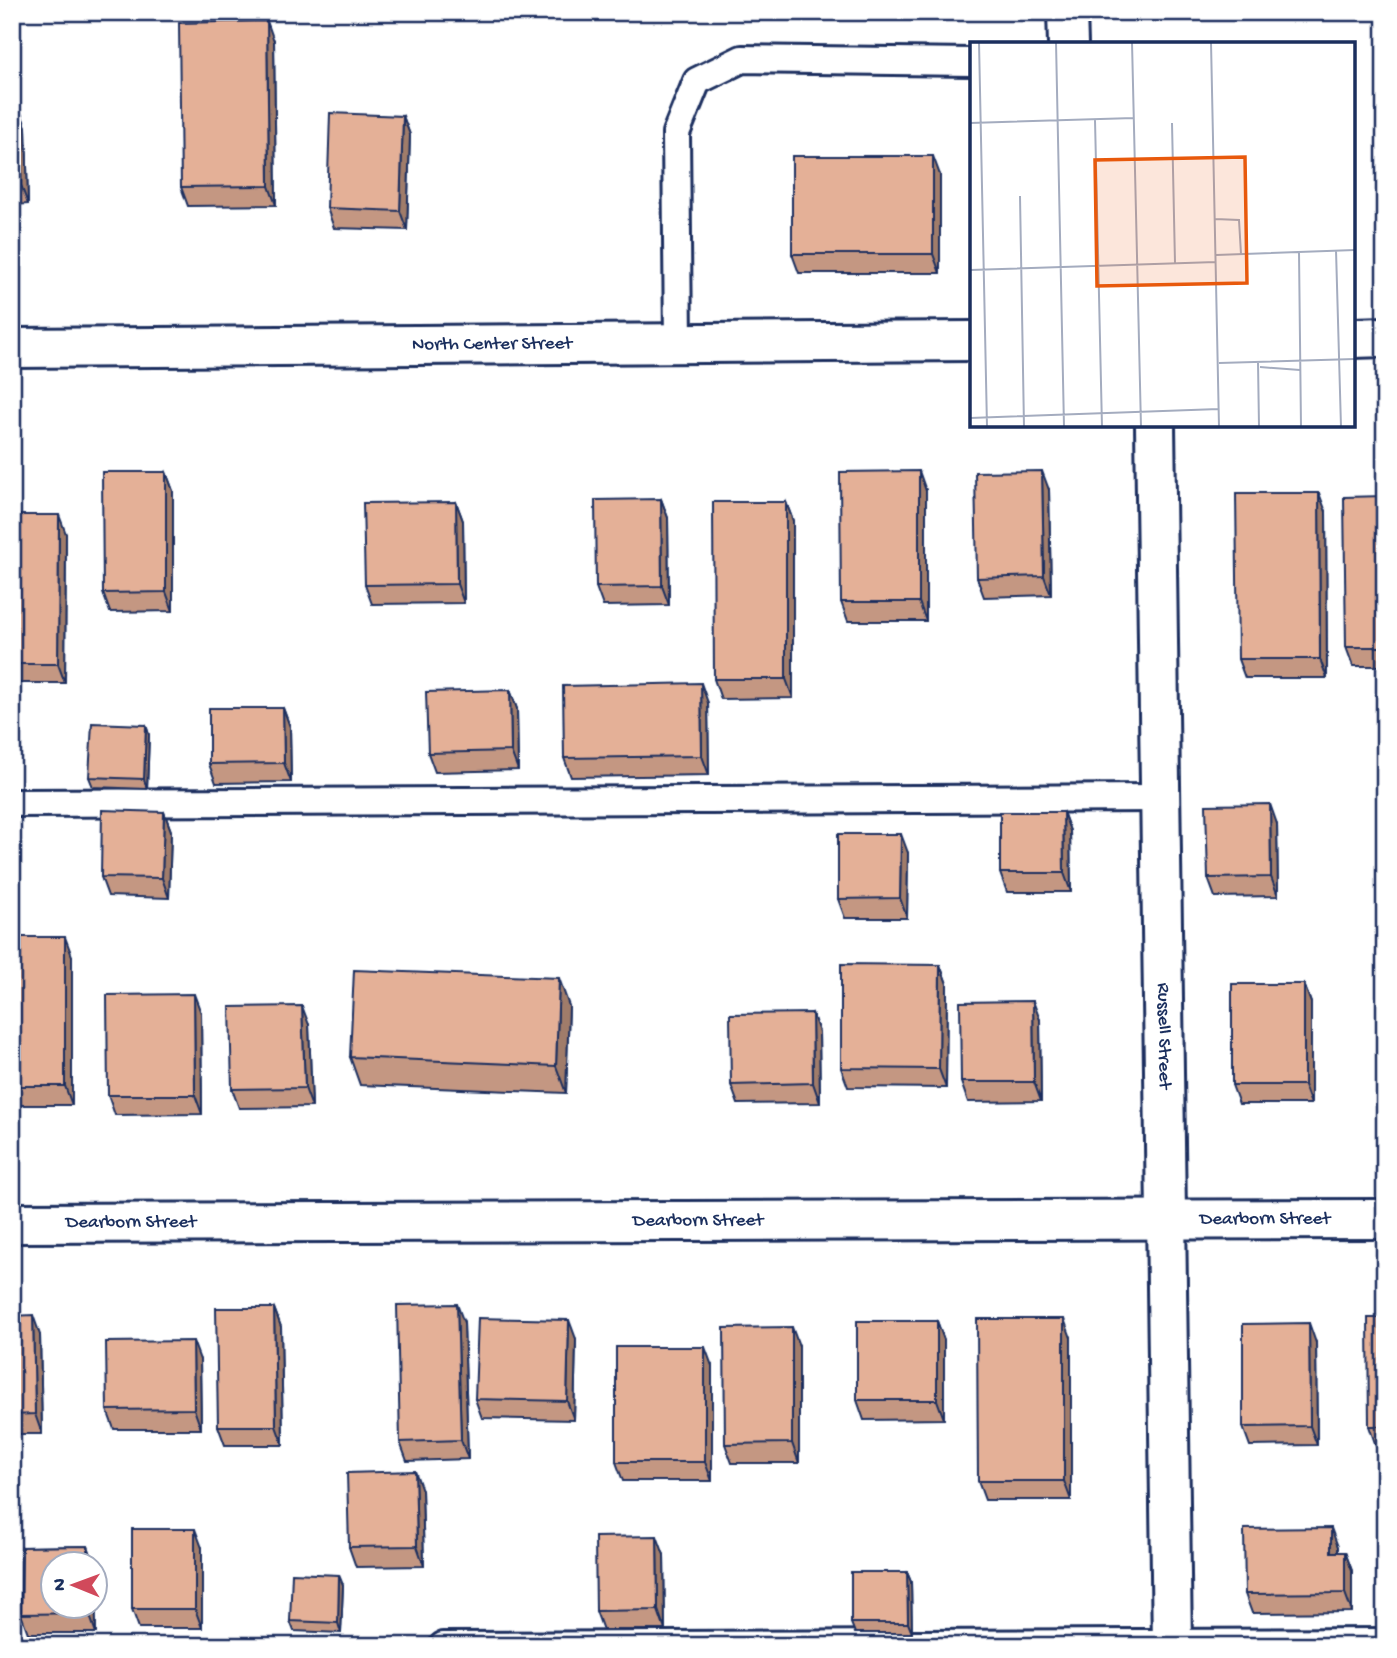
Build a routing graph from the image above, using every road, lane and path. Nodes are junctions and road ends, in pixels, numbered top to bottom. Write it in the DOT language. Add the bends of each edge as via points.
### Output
graph roads {
  1 [pos="1067,12"];
  2 [pos="1068,42"];
  3 [pos="970,62"];
  4 [pos="1385,337"];
  5 [pos="1355,338"];
  6 [pos="970,341"];
  7 [pos="678,343"];
  8 [pos="12,348"];
  9 [pos="1155,427"];
  10 [pos="1160,798"];
  11 [pos="12,803"];
  12 [pos="1385,1219"];
  13 [pos="1166,1221"];
  14 [pos="12,1223"];
  15 [pos="1385,1642"];
  16 [pos="1171,1644"];
  17 [pos="443,1646"];
  1 -- 2 [label="street"];
  3 -- 7 [label="lane" via="742,59 697,82 677,133"];
  4 -- 5 [label="street"];
  6 -- 7 [label="street, North Center Street"];
  7 -- 8 [label="street, North Center Street"];
  9 -- 10 [label="street, Russell Street"];
  10 -- 11 [label="lane"];
  10 -- 13 [label="street, Russell Street"];
  12 -- 13 [label="street, Dearborn Street"];
  13 -- 14 [label="street, Dearborn Street"];
  13 -- 16 [label="street, Russell Street"];
  15 -- 16 [label="lane"];
  16 -- 17 [label="lane"];
}
